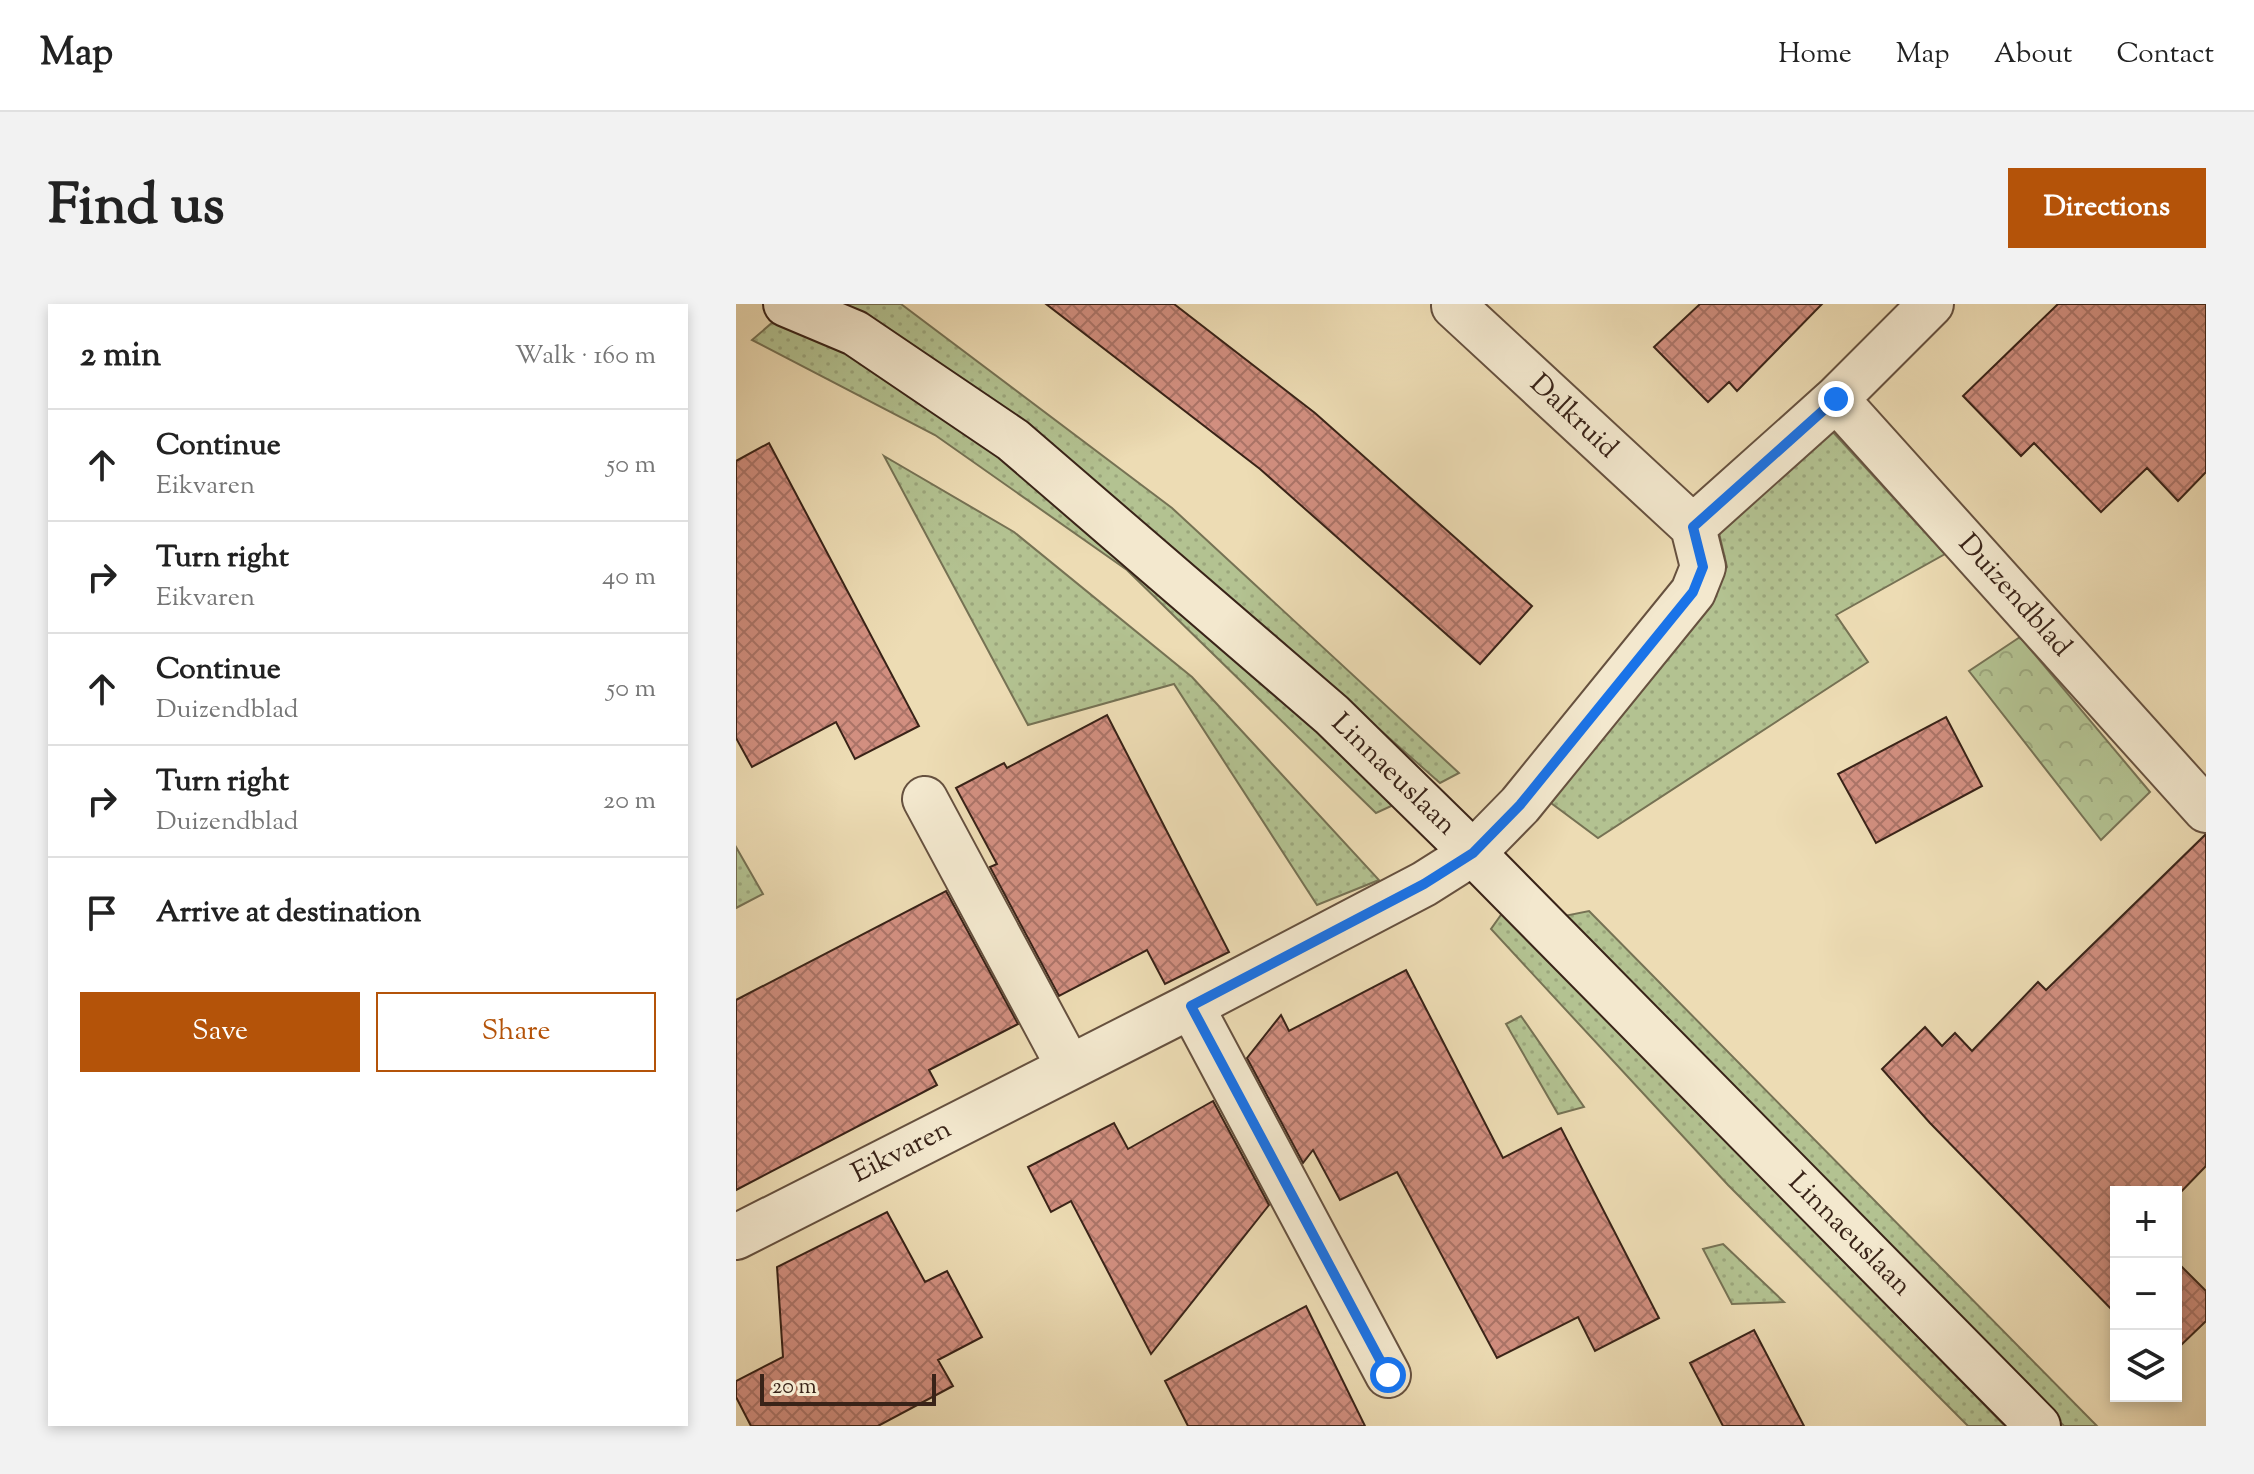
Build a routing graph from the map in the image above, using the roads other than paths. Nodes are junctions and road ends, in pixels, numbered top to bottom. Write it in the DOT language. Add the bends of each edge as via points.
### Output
graph roads {
  1 [pos="786,304"];
  2 [pos="1931,304"];
  3 [pos="1454,305"];
  4 [pos="1836,399"];
  5 [pos="1693,527"];
  6 [pos="2201,794"];
  7 [pos="925,799"];
  8 [pos="1473,853"];
  9 [pos="1191,1006"];
  10 [pos="1069,1067"];
  11 [pos="736,1237"];
  12 [pos="1388,1375"];
  13 [pos="2038,1426"];
  1 -- 8 [label="street, Linnaeuslaan" via="855,333 1013,440 1332,715"];
  2 -- 4 [label="street"];
  3 -- 5 [label="street, Dalkruid"];
  4 -- 5 [label="street"];
  4 -- 6 [label="street, Duizendblad"];
  5 -- 8 [label="street" via="1703,567 1693,592 1520,805"];
  7 -- 10 [label="street"];
  8 -- 9 [label="street, Eikvaren"];
  8 -- 13 [label="street, Linnaeuslaan"];
  9 -- 10 [label="street, Eikvaren"];
  9 -- 12 [label="street"];
  10 -- 11 [label="street, Eikvaren"];
}
